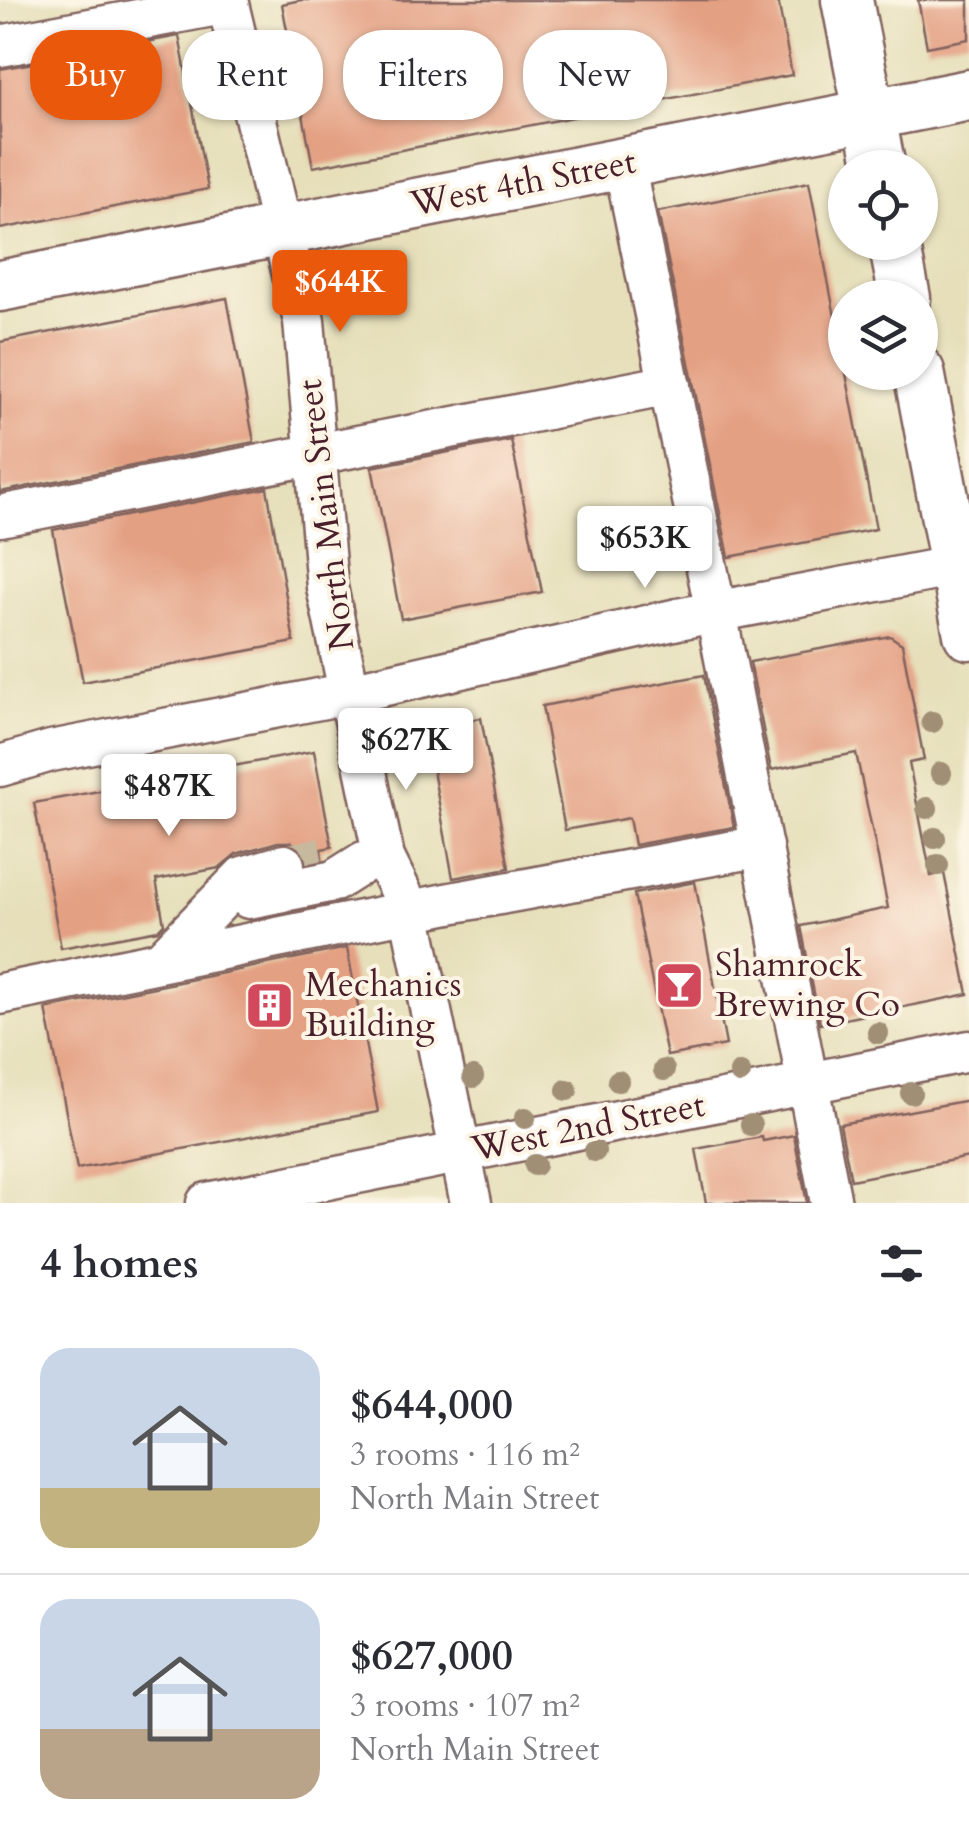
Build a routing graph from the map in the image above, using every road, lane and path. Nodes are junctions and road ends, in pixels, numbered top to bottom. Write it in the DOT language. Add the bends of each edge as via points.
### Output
graph roads {
  1 [pos="847,0"];
  2 [pos="227,2"];
  3 [pos="0,46"];
  4 [pos="969,96"];
  5 [pos="870,115"];
  6 [pos="877,150"];
  7 [pos="624,163"];
  8 [pos="280,230"];
  9 [pos="0,286"];
  10 [pos="670,386"];
  11 [pos="922,390"];
  12 [pos="316,455"];
  13 [pos="0,516"];
  14 [pos="956,566"];
  15 [pos="716,612"];
  16 [pos="969,634"];
  17 [pos="350,693"];
  18 [pos="0,766"];
  19 [pos="762,846"];
  20 [pos="374,860"];
  21 [pos="216,905"];
  22 [pos="410,911"];
  23 [pos="163,959"];
  24 [pos="0,994"];
  25 [pos="969,1051"];
  26 [pos="808,1083"];
  27 [pos="460,1153"];
  28 [pos="207,1203"];
  29 [pos="470,1203"];
  30 [pos="831,1203"];
  1 -- 5 [label="main road"];
  2 -- 3 [label="street"];
  2 -- 8 [label="street, North Main Street"];
  4 -- 5 [label="main road, West 4th Street"];
  5 -- 6 [label="main road"];
  5 -- 7 [label="main road, West 4th Street"];
  7 -- 8 [label="main road, West 4th Street"];
  7 -- 10 [label="street"];
  8 -- 9 [label="main road, West 4th Street"];
  8 -- 12 [label="street, North Main Street" via="304,322"];
  10 -- 12 [label="street"];
  10 -- 15 [label="street"];
  11 -- 14 [label="main road"];
  12 -- 13 [label="street"];
  12 -- 17 [label="street, North Main Street" via="327,587"];
  14 -- 15 [label="street"];
  14 -- 16 [label="main road"];
  15 -- 17 [label="street"];
  15 -- 19 [label="street"];
  17 -- 18 [label="street"];
  17 -- 20 [label="street, North Main Street"];
  19 -- 22 [label="street"];
  19 -- 26 [label="street"];
  20 -- 21 [label="street" via="334,881"];
  20 -- 21 [label="street" via="334,856 244,877"];
  20 -- 22 [label="street, North Main Street"];
  21 -- 23 [label="street"];
  22 -- 23 [label="street"];
  22 -- 27 [label="street, North Main Street"];
  23 -- 24 [label="street"];
  25 -- 26 [label="street, West 2nd Street"];
  26 -- 27 [label="street, West 2nd Street"];
  26 -- 30 [label="street"];
  27 -- 28 [label="street, West 2nd Street"];
  27 -- 29 [label="street, North Main Street"];
}
